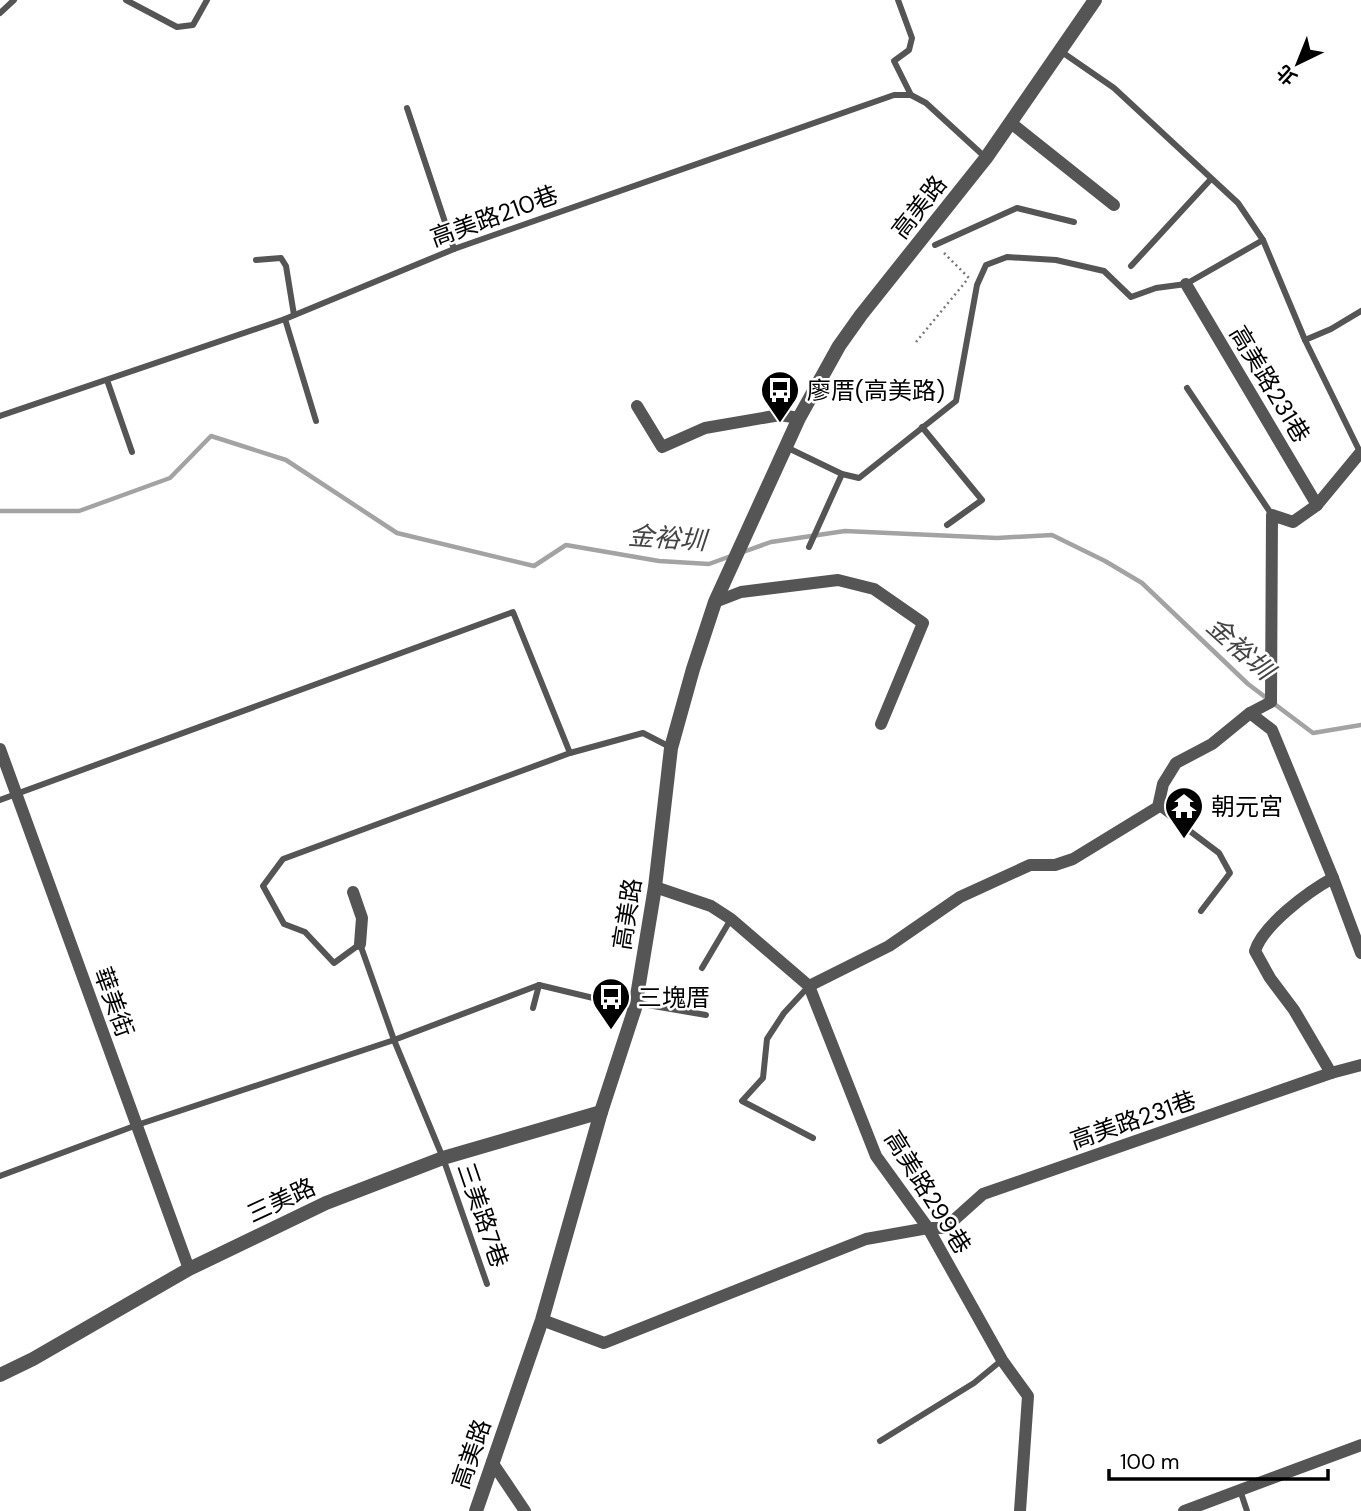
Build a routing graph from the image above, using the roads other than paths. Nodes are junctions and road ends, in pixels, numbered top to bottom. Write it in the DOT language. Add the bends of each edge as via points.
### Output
graph roads {
  1 [pos="14,0"];
  2 [pos="126,0"];
  3 [pos="207,0"];
  4 [pos="898,0"];
  5 [pos="1095,0"];
  6 [pos="0,13"];
  7 [pos="1059,50"];
  8 [pos="911,94"];
  9 [pos="407,108"];
  10 [pos="1011,123"];
  11 [pos="986,158"];
  12 [pos="1210,179"];
  13 [pos="1114,205"];
  14 [pos="1074,222"];
  15 [pos="1263,240"];
  16 [pos="935,245"];
  17 [pos="454,249"];
  18 [pos="256,260"];
  19 [pos="1131,266"];
  20 [pos="1186,284"];
  21 [pos="1361,312"];
  22 [pos="294,315"];
  23 [pos="285,319"];
  24 [pos="1305,340"];
  25 [pos="107,380"];
  26 [pos="1187,388"];
  27 [pos="637,406"];
  28 [pos="0,416"];
  29 [pos="800,418"];
  30 [pos="316,421"];
  31 [pos="922,427"];
  32 [pos="786,447"];
  33 [pos="132,452"];
  34 [pos="1360,453"];
  35 [pos="842,474"];
  36 [pos="1317,505"];
  37 [pos="1272,515"];
  38 [pos="947,525"];
  39 [pos="809,547"];
  40 [pos="715,602"];
  41 [pos="1250,713"];
  42 [pos="881,724"];
  43 [pos="671,747"];
  44 [pos="0,749"];
  45 [pos="570,753"];
  46 [pos="16,794"];
  47 [pos="0,800"];
  48 [pos="1158,807"];
  49 [pos="1333,878"];
  50 [pos="655,887"];
  51 [pos="353,892"];
  52 [pos="1202,911"];
  53 [pos="732,919"];
  54 [pos="360,944"];
  55 [pos="1361,953"];
  56 [pos="702,968"];
  57 [pos="539,985"];
  58 [pos="809,986"];
  59 [pos="635,1005"];
  60 [pos="533,1008"];
  61 [pos="705,1015"];
  62 [pos="394,1040"];
  63 [pos="1361,1065"];
  64 [pos="1331,1073"];
  65 [pos="601,1112"];
  66 [pos="137,1125"];
  67 [pos="813,1138"];
  68 [pos="443,1158"];
  69 [pos="0,1176"];
  70 [pos="928,1228"];
  71 [pos="188,1269"];
  72 [pos="487,1284"];
  73 [pos="542,1320"];
  74 [pos="1002,1360"];
  75 [pos="0,1375"];
  76 [pos="880,1441"];
  77 [pos="1361,1445"];
  78 [pos="492,1462"];
  79 [pos="1240,1490"];
  80 [pos="476,1511"];
  81 [pos="525,1511"];
  82 [pos="1020,1511"];
  83 [pos="1184,1511"];
  84 [pos="1247,1511"];
  1 -- 6 [label="lane"];
  2 -- 3 [label="lane" via="177,27 193,25"];
  4 -- 8 [label="lane" via="912,38 909,50 894,61"];
  5 -- 7 [label="street, 高美路"];
  7 -- 10 [label="street, 高美路"];
  7 -- 12 [label="lane, 高美路231巷" via="1114,88"];
  8 -- 11 [label="lane"];
  8 -- 17 [label="lane, 高美路210巷" via="894,94"];
  9 -- 17 [label="lane"];
  10 -- 11 [label="street, 高美路"];
  10 -- 13 [label="street"];
  11 -- 29 [label="street, 高美路" via="860,315"];
  12 -- 15 [label="lane, 高美路231巷" via="1238,203"];
  12 -- 19 [label="lane"];
  14 -- 16 [label="lane, 高美路" via="1017,208"];
  15 -- 20 [label="lane"];
  15 -- 24 [label="lane, 高美路231巷"];
  17 -- 22 [label="lane, 高美路210巷"];
  18 -- 22 [label="lane" via="281,258 286,265"];
  20 -- 31 [label="lane" via="1131,297 1104,271 1056,260 1007,257 986,265 977,285 956,401"];
  20 -- 36 [label="street, 高美路231巷"];
  21 -- 24 [label="lane"];
  22 -- 23 [label="lane, 高美路210巷"];
  23 -- 25 [label="lane, 高美路210巷"];
  23 -- 30 [label="lane"];
  24 -- 34 [label="lane, 高美路231巷"];
  25 -- 28 [label="lane, 高美路210巷"];
  25 -- 33 [label="lane"];
  26 -- 37 [label="lane"];
  27 -- 29 [label="street" via="662,447 705,428 780,415"];
  29 -- 32 [label="street, 高美路"];
  31 -- 35 [label="lane" via="859,478"];
  31 -- 38 [label="lane" via="982,500"];
  32 -- 35 [label="lane"];
  32 -- 40 [label="street, 高美路"];
  34 -- 36 [label="street, 高美路231巷"];
  35 -- 39 [label="lane"];
  36 -- 37 [label="street, 高美路231巷" via="1293,522"];
  37 -- 41 [label="street" via="1271,702"];
  40 -- 42 [label="street" via="741,592 838,580 874,589 923,622"];
  40 -- 43 [label="street, 高美路"];
  41 -- 48 [label="street" via="1212,744 1176,763 1163,784"];
  41 -- 49 [label="street" via="1272,730"];
  43 -- 45 [label="lane" via="643,733"];
  43 -- 50 [label="street, 高美路"];
  44 -- 46 [label="street, 華美街"];
  45 -- 46 [label="lane" via="513,612"];
  45 -- 54 [label="lane" via="283,859 262,886 284,924 305,932 334,963"];
  46 -- 47 [label="lane"];
  46 -- 66 [label="street, 華美街"];
  48 -- 52 [label="lane" via="1219,853 1230,873"];
  48 -- 58 [label="street" via="1073,859 1030,865 960,897 889,946"];
  49 -- 55 [label="street"];
  49 -- 64 [label="street" via="1309,891 1258,939 1255,951"];
  50 -- 53 [label="street, 高美路299巷" via="711,906"];
  50 -- 59 [label="street, 高美路"];
  51 -- 54 [label="street" via="362,918"];
  53 -- 56 [label="lane"];
  53 -- 58 [label="street, 高美路299巷"];
  54 -- 62 [label="lane, 三美路7巷"];
  57 -- 59 [label="lane"];
  57 -- 60 [label="lane"];
  57 -- 62 [label="lane"];
  58 -- 67 [label="lane" via="767,1039 762,1078 742,1101"];
  58 -- 70 [label="street, 高美路299巷" via="876,1156"];
  59 -- 61 [label="lane"];
  59 -- 65 [label="street, 高美路"];
  62 -- 66 [label="lane"];
  62 -- 68 [label="lane, 三美路7巷"];
  63 -- 64 [label="street, 高美路231巷"];
  64 -- 70 [label="street, 高美路231巷" via="983,1194 945,1228"];
  65 -- 68 [label="street, 三美路"];
  65 -- 73 [label="street, 高美路"];
  66 -- 69 [label="lane"];
  66 -- 71 [label="street, 華美街"];
  68 -- 71 [label="street, 三美路" via="326,1203"];
  68 -- 72 [label="lane, 三美路7巷"];
  70 -- 73 [label="street, 高美路231巷" via="866,1239 604,1343"];
  70 -- 74 [label="street, 高美路299巷"];
  71 -- 75 [label="street, 三美路"];
  73 -- 78 [label="street, 高美路"];
  74 -- 76 [label="lane" via="974,1383"];
  74 -- 82 [label="street, 高美路299巷" via="1028,1396"];
  77 -- 79 [label="street"];
  78 -- 80 [label="street, 高美路"];
  78 -- 81 [label="street"];
  79 -- 83 [label="street"];
  79 -- 84 [label="lane"];
}
